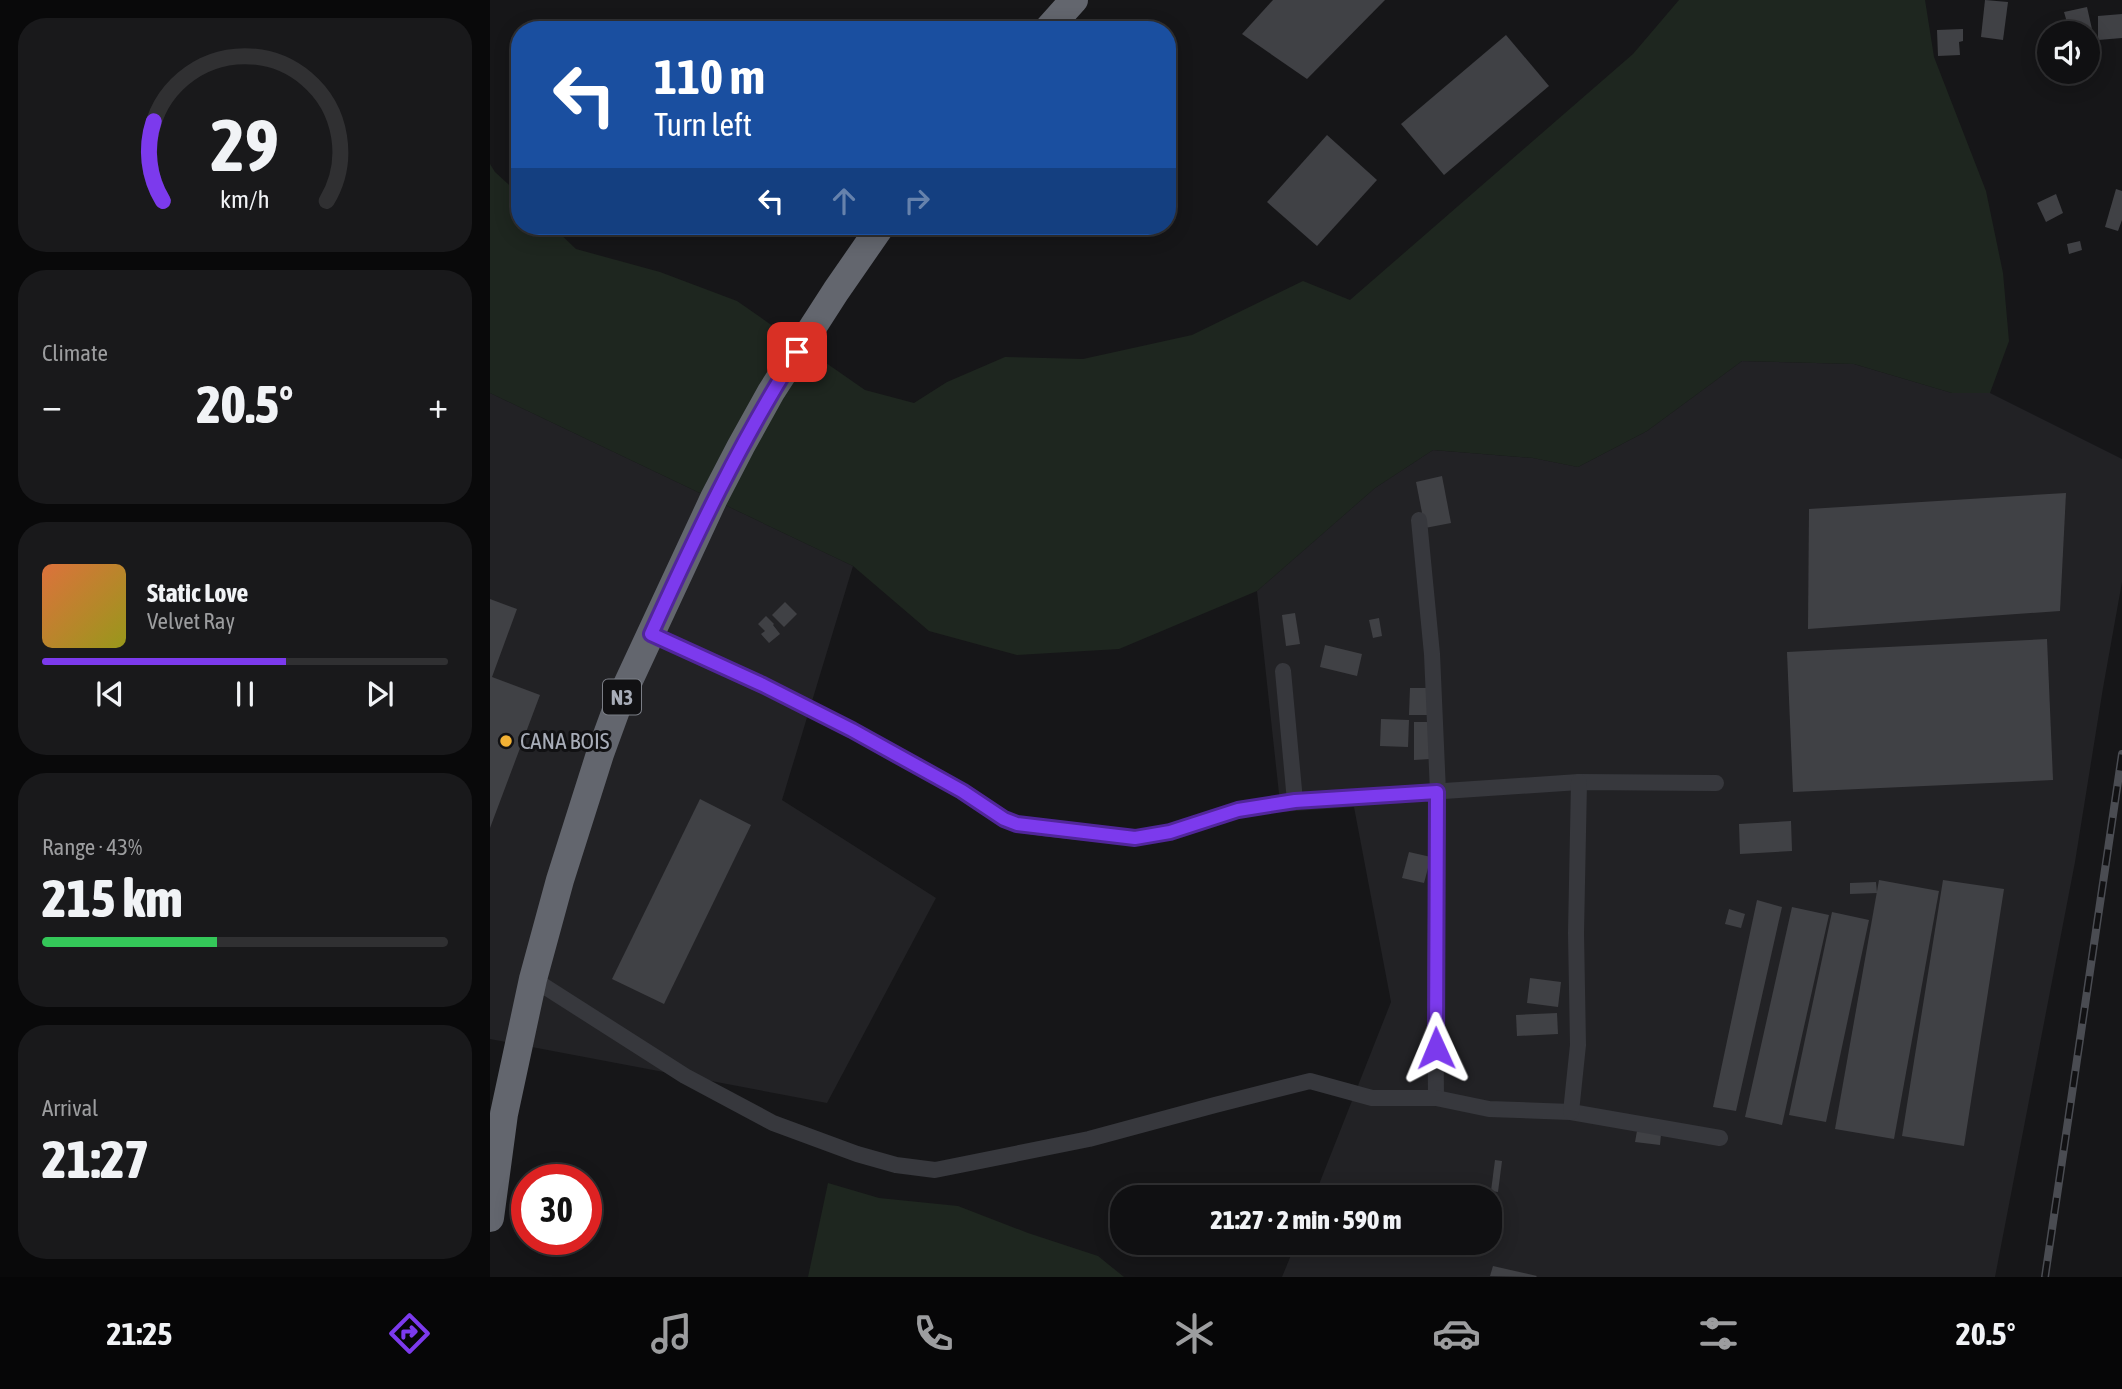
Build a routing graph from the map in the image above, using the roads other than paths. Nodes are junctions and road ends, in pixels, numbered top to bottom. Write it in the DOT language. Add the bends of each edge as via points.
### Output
graph roads {
  1 [pos="1067,3"];
  2 [pos="1054,21"];
  3 [pos="875,235"];
  4 [pos="1419,520"];
  5 [pos="651,634"];
  6 [pos="1283,671"];
  7 [pos="1579,782"];
  8 [pos="1716,783"];
  9 [pos="1437,792"];
  10 [pos="1295,801"];
  11 [pos="533,979"];
  12 [pos="1436,1098"];
  13 [pos="1571,1112"];
  14 [pos="1720,1138"];
  15 [pos="490,1217"];
  1 -- 2 [label="highway"];
  3 -- 5 [label="highway, N3" via="771,392 713,498"];
  4 -- 9 [label="street" via="1432,654"];
  5 -- 10 [label="street" via="852,730 1017,824 1135,838 1238,810"];
  5 -- 11 [label="highway, N3" via="600,754"];
  6 -- 10 [label="street"];
  7 -- 8 [label="street"];
  7 -- 9 [label="street"];
  7 -- 13 [label="street" via="1578,1045"];
  9 -- 10 [label="street"];
  9 -- 12 [label="street"];
  11 -- 12 [label="street" via="685,1076 773,1123 896,1166 935,1170 1089,1139 1310,1081 1372,1098"];
  11 -- 15 [label="highway, N3" via="505,1114"];
  12 -- 13 [label="street" via="1489,1109"];
  13 -- 14 [label="street"];
}
